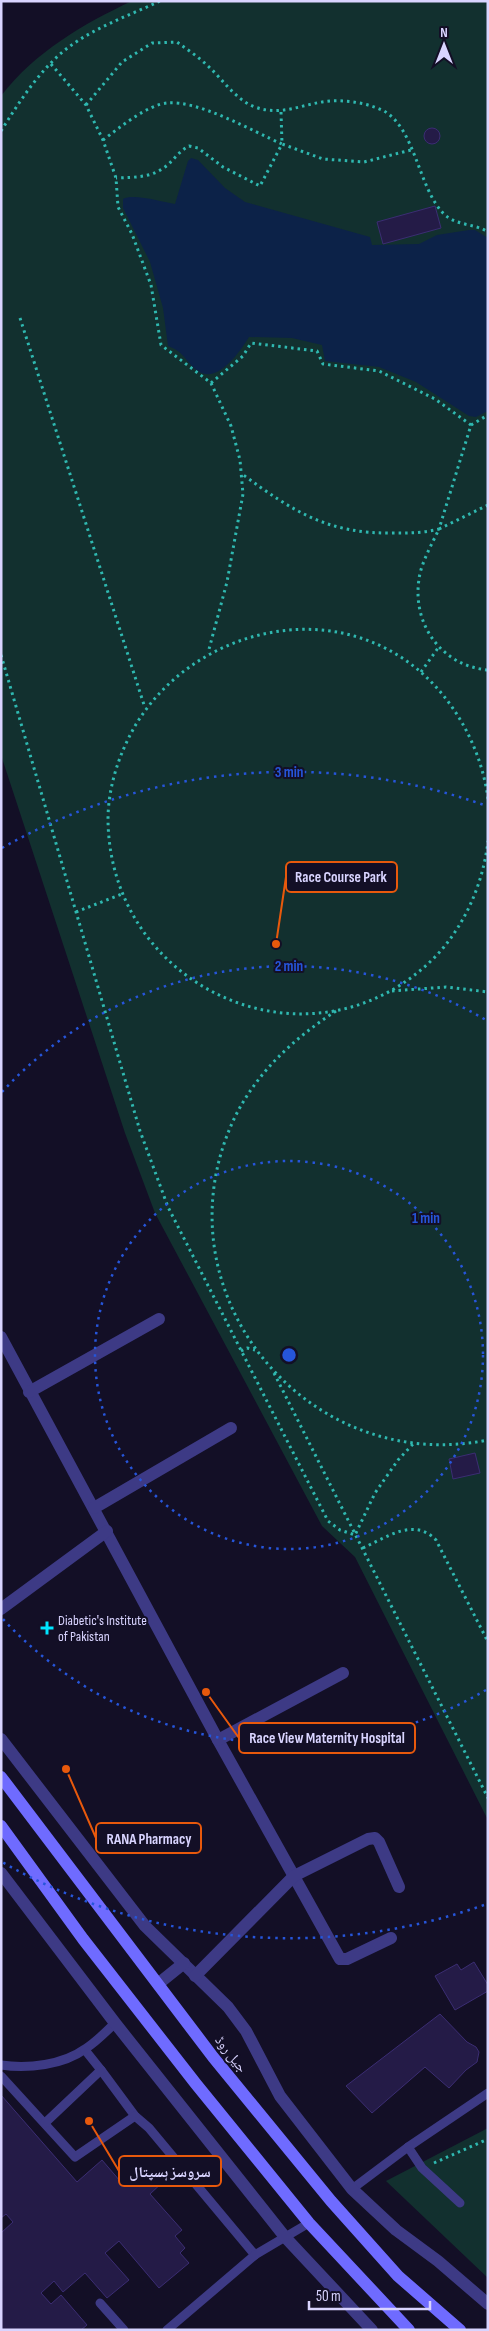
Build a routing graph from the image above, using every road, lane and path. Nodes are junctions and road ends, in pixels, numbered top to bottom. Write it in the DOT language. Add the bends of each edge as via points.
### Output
graph roads {
  1 [pos="160,1"];
  2 [pos="51,64"];
  3 [pos="86,104"];
  4 [pos="281,112"];
  5 [pos="1,131"];
  6 [pos="103,140"];
  7 [pos="282,144"];
  8 [pos="411,150"];
  9 [pos="116,178"];
  10 [pos="488,232"];
  11 [pos="20,318"];
  12 [pos="211,383"];
  13 [pos="488,415"];
  14 [pos="470,425"];
  15 [pos="241,474"];
  16 [pos="488,505"];
  17 [pos="439,529"];
  18 [pos="438,648"];
  19 [pos="208,654"];
  20 [pos="1,655"];
  21 [pos="488,670"];
  22 [pos="421,672"];
  23 [pos="145,709"];
  24 [pos="488,799"];
  25 [pos="488,841"];
  26 [pos="122,894"];
  27 [pos="76,912"];
  28 [pos="391,991"];
  29 [pos="488,992"];
  30 [pos="336,1011"];
  31 [pos="158,1318"];
  32 [pos="1,1337"];
  33 [pos="256,1350"];
  34 [pos="241,1351"];
  35 [pos="272,1370"];
  36 [pos="29,1392"];
  37 [pos="231,1428"];
  38 [pos="488,1440"];
  39 [pos="414,1443"];
  40 [pos="94,1508"];
  41 [pos="107,1531"];
  42 [pos="355,1535"];
  43 [pos="362,1548"];
  44 [pos="1,1609"];
  45 [pos="488,1642"];
  46 [pos="343,1673"];
  47 [pos="1,1739"];
  48 [pos="218,1740"];
  49 [pos="1,1777"];
  50 [pos="488,1798"];
  51 [pos="1,1826"];
  52 [pos="294,1876"];
  53 [pos="3,1879"];
  54 [pos="398,1887"];
  55 [pos="391,1938"];
  56 [pos="184,1963"];
  57 [pos="195,1976"];
  58 [pos="158,1984"];
  59 [pos="115,2023"];
  60 [pos="85,2050"];
  61 [pos="1,2065"];
  62 [pos="101,2070"];
  63 [pos="1,2076"];
  64 [pos="488,2093"];
  65 [pos="135,2116"];
  66 [pos="45,2123"];
  67 [pos="488,2139"];
  68 [pos="408,2147"];
  69 [pos="422,2168"];
  70 [pos="352,2189"];
  71 [pos="460,2203"];
  72 [pos="308,2223"];
  73 [pos="285,2237"];
  74 [pos="255,2255"];
  75 [pos="100,2304"];
  76 [pos="488,2304"];
  77 [pos="124,2330"];
  78 [pos="168,2330"];
  79 [pos="372,2330"];
  80 [pos="409,2330"];
  81 [pos="460,2330"];
  1 -- 2 [label="path" via="86,36"];
  2 -- 3 [label="path"];
  2 -- 5 [label="path" via="27,90"];
  3 -- 4 [label="path" via="122,62 152,43 177,42 210,68 232,92 255,107"];
  3 -- 6 [label="path"];
  4 -- 7 [label="path"];
  4 -- 8 [label="path" via="329,101 354,101 384,111 404,129"];
  6 -- 7 [label="path" via="133,117 166,103 201,108"];
  6 -- 9 [label="path"];
  7 -- 8 [label="path" via="323,159 364,162"];
  7 -- 9 [label="path" via="260,186 198,148 189,146 167,166 149,176"];
  8 -- 10 [label="path" via="442,212 457,222 478,226"];
  9 -- 12 [label="path" via="118,207 151,285 161,345"];
  11 -- 23 [label="path"];
  12 -- 14 [label="path" via="243,356 251,342 292,346 317,351 323,364 379,370 436,398"];
  12 -- 15 [label="path" via="232,426"];
  13 -- 14 [label="path"];
  14 -- 17 [label="path"];
  15 -- 17 [label="path" via="280,502 310,518 347,531 425,532"];
  15 -- 19 [label="path" via="243,494 227,582"];
  16 -- 17 [label="path"];
  17 -- 18 [label="path" via="419,578 418,597 422,616"];
  18 -- 21 [label="path" via="469,668"];
  18 -- 22 [label="path"];
  19 -- 22 [label="path" via="250,636 294,630 340,633 383,647"];
  19 -- 23 [label="path" via="173,678"];
  20 -- 27 [label="path"];
  22 -- 24 [label="path" via="451,704 470,736 485,779"];
  23 -- 26 [label="path" via="126,742 113,779 109,808 111,857"];
  25 -- 28 [label="path" via="486,860 473,900 452,939 424,968"];
  26 -- 27 [label="path"];
  26 -- 30 [label="path" via="144,932 173,965 208,990 249,1007 266,1010 292,1014"];
  27 -- 34 [label="path" via="140,1131 168,1207"];
  28 -- 29 [label="path" via="446,987"];
  28 -- 30 [label="path" via="364,1004"];
  30 -- 33 [label="path" via="291,1043 258,1078 234,1119 218,1164 212,1212 216,1260 230,1305"];
  31 -- 36 [label="street"];
  32 -- 36 [label="street"];
  33 -- 34 [label="path" via="247,1348"];
  33 -- 35 [label="path"];
  34 -- 42 [label="path" via="328,1521"];
  35 -- 39 [label="path" via="304,1399 344,1423 390,1439"];
  35 -- 42 [label="path"];
  36 -- 40 [label="street"];
  37 -- 40 [label="street"];
  38 -- 39 [label="path" via="438,1445"];
  39 -- 42 [label="path" via="375,1493"];
  40 -- 41 [label="street"];
  41 -- 44 [label="street"];
  41 -- 48 [label="street"];
  42 -- 43 [label="path"];
  43 -- 45 [label="path" via="407,1528 429,1532"];
  43 -- 50 [label="path"];
  46 -- 48 [label="street"];
  47 -- 56 [label="street" via="145,1926"];
  48 -- 52 [label="street"];
  49 -- 58 [label="main road, جیل روڈ"];
  51 -- 72 [label="main road" via="83,1939"];
  52 -- 54 [label="street" via="375,1838"];
  52 -- 55 [label="street" via="340,1959 347,1959"];
  52 -- 57 [label="street"];
  53 -- 59 [label="street"];
  56 -- 57 [label="street"];
  56 -- 58 [label="street"];
  57 -- 70 [label="street" via="228,2007 246,2031 280,2096"];
  58 -- 81 [label="main road, جیل روڈ" via="331,2200 398,2276"];
  59 -- 60 [label="lane"];
  59 -- 73 [label="street"];
  60 -- 61 [label="lane" via="51,2063"];
  60 -- 62 [label="lane"];
  62 -- 65 [label="lane"];
  62 -- 66 [label="lane"];
  63 -- 66 [label="lane"];
  64 -- 68 [label="lane"];
  65 -- 66 [label="lane" via="75,2157"];
  65 -- 74 [label="lane" via="149,2128"];
  67 -- 69 [label="path"];
  68 -- 69 [label="lane"];
  68 -- 70 [label="lane"];
  69 -- 71 [label="lane"];
  70 -- 76 [label="street" via="396,2230"];
  72 -- 73 [label="lane"];
  72 -- 80 [label="main road"];
  73 -- 74 [label="lane"];
  73 -- 79 [label="street"];
  74 -- 78 [label="lane"];
  75 -- 77 [label="lane"];
}
